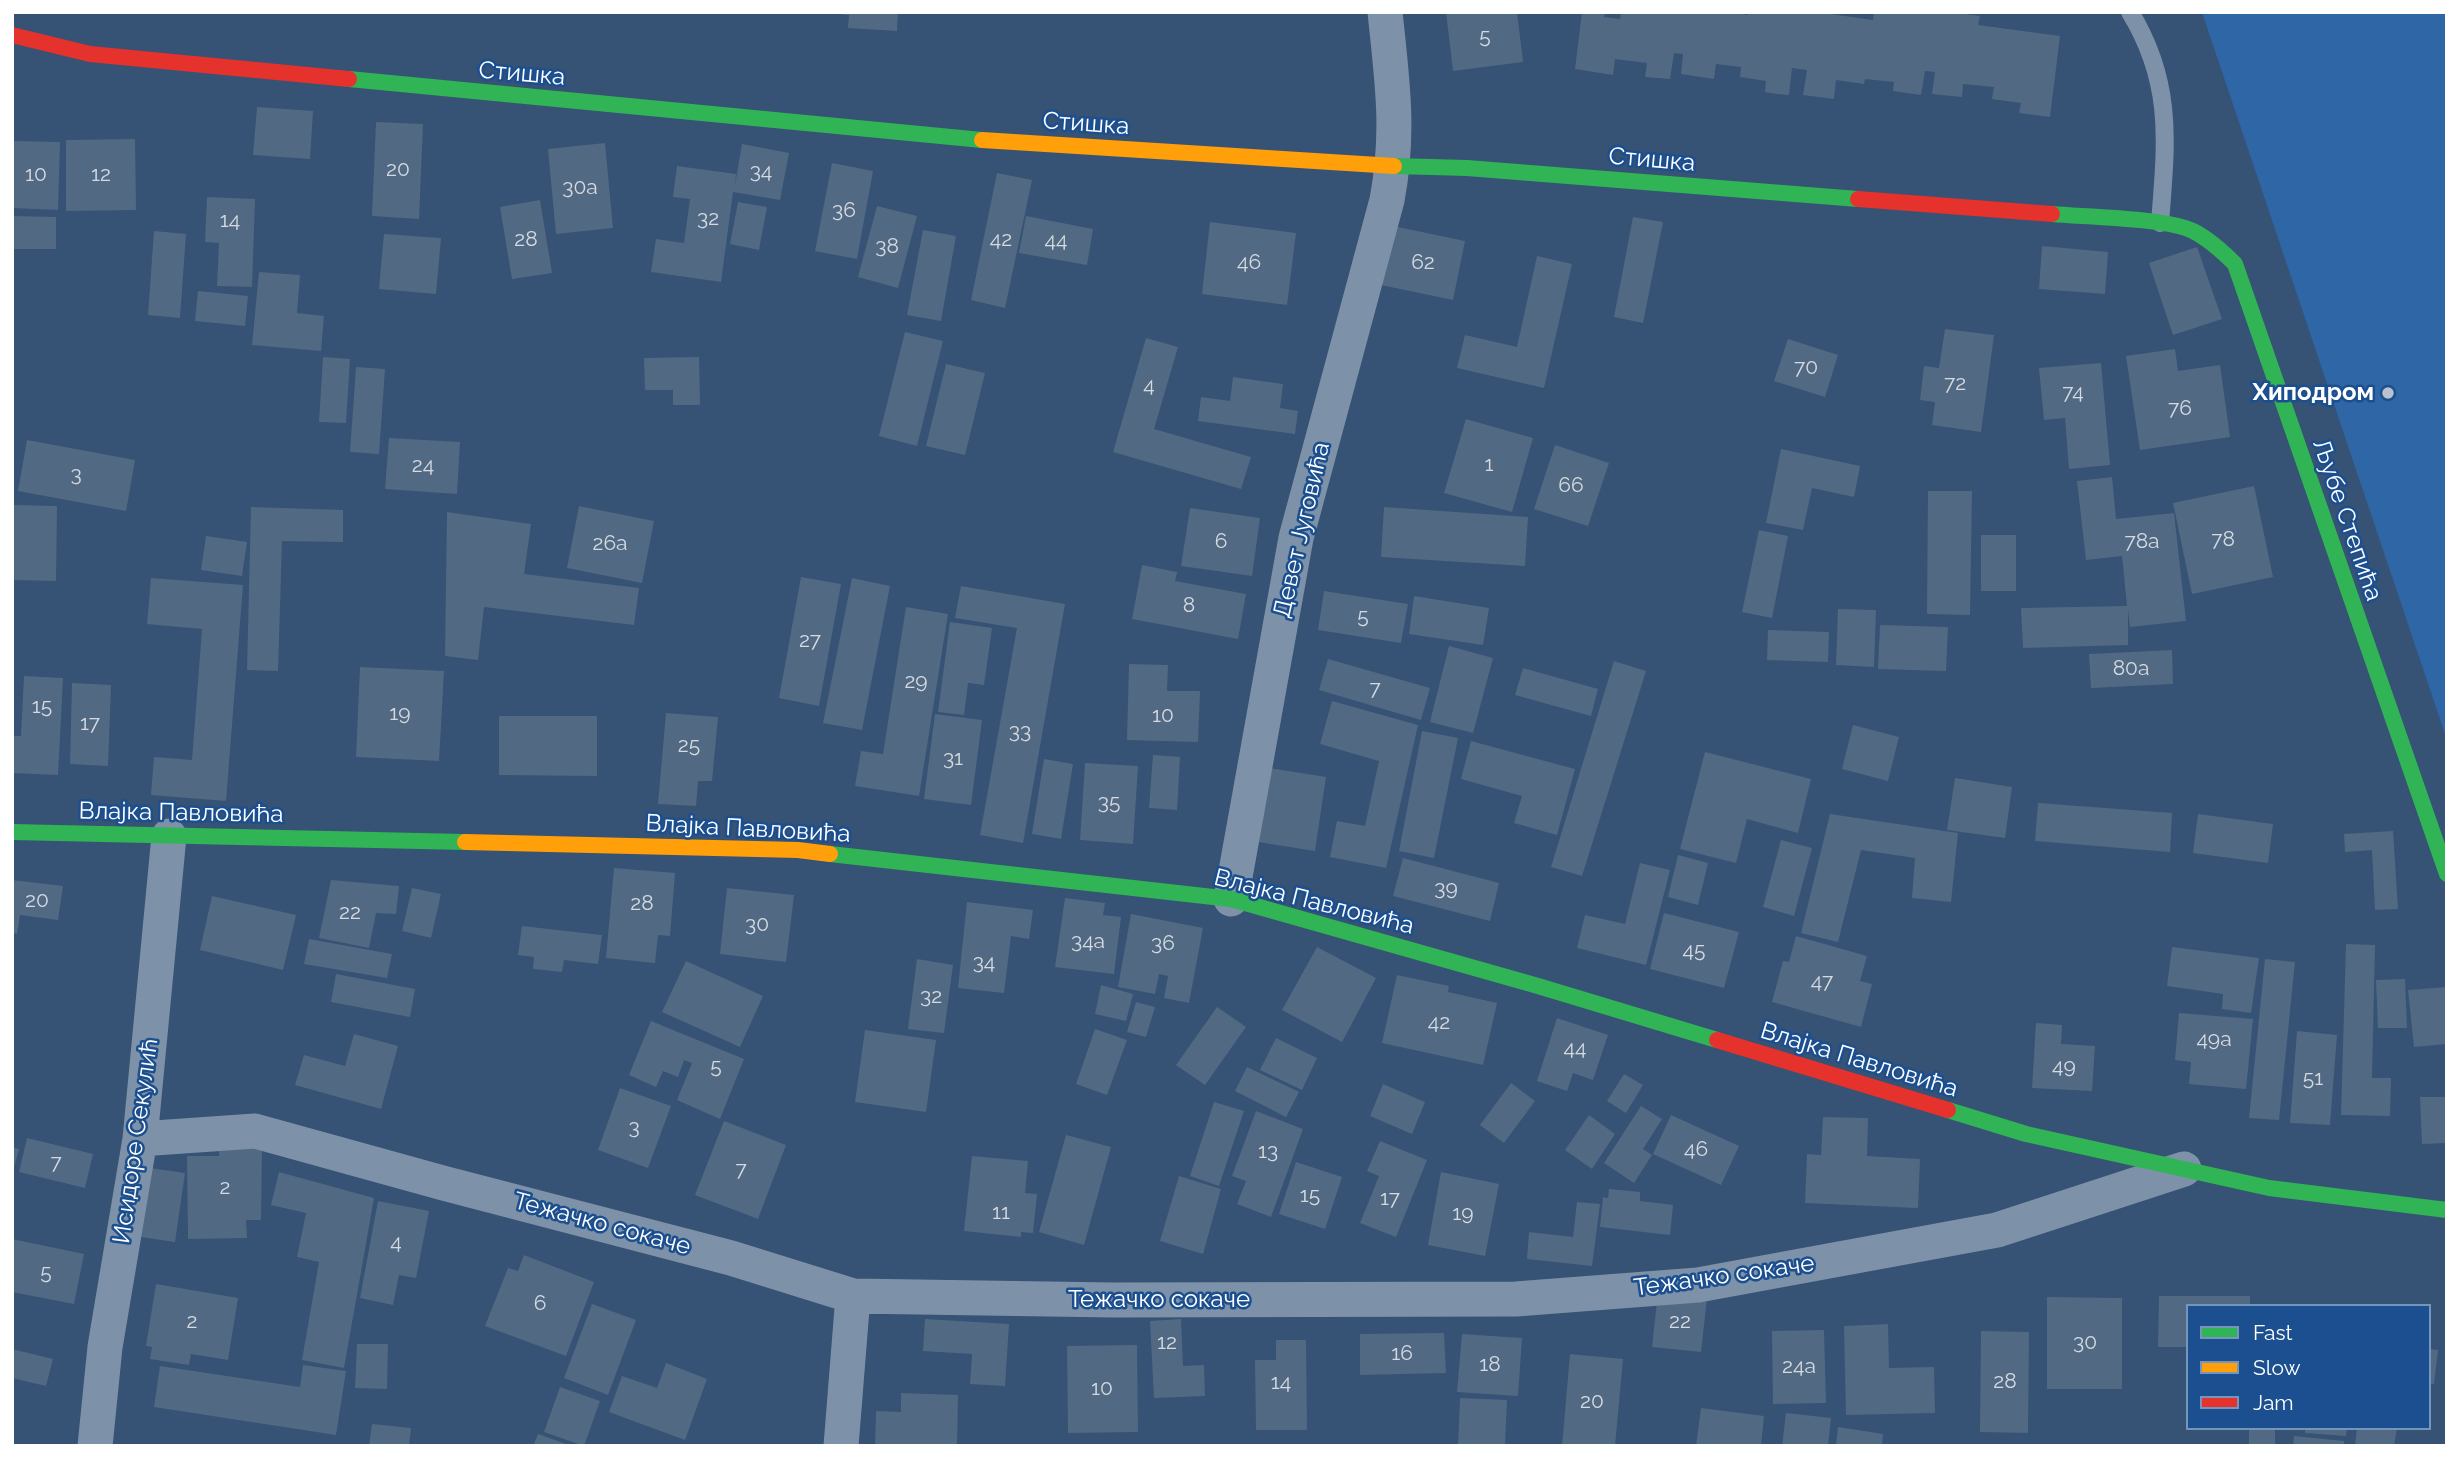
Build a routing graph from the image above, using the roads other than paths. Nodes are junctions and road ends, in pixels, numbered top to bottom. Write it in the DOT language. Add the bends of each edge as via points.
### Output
graph roads {
  1 [pos="1385,12"];
  2 [pos="2130,12"];
  3 [pos="12,35"];
  4 [pos="1393,166"];
  5 [pos="2160,223"];
  6 [pos="12,832"];
  7 [pos="169,836"];
  8 [pos="2447,874"];
  9 [pos="1231,899"];
  10 [pos="140,1139"];
  11 [pos="2184,1169"];
  12 [pos="2447,1210"];
  13 [pos="853,1296"];
  14 [pos="95,1446"];
  15 [pos="841,1446"];
  1 -- 4 [label="street, Девет Југовића" via="1395,111"];
  2 -- 5 [label="lane" via="2154,64 2165,111"];
  3 -- 4 [label="street, Стишка" via="90,54 261,72 994,141"];
  4 -- 5 [label="street, Стишка"];
  4 -- 9 [label="street, Девет Југовића" via="1296,538"];
  5 -- 8 [label="street, Љубе Степића" via="2190,229 2217,245 2235,264"];
  6 -- 7 [label="street, Влајка Павловића"];
  7 -- 9 [label="street, Влајка Павловића" via="798,850"];
  7 -- 10 [label="street, Исидоре Секулић"];
  9 -- 11 [label="street, Влајка Павловића" via="1538,986 2025,1134"];
  10 -- 13 [label="street, Тежачко сокаче" via="255,1131 731,1258"];
  10 -- 14 [label="street, Исидоре Секулић" via="105,1347"];
  11 -- 12 [label="street, Влајка Павловића" via="2269,1188"];
  11 -- 13 [label="street, Тежачко сокаче" via="1997,1230 1698,1285 1516,1299"];
  13 -- 15 [label="street"];
}
